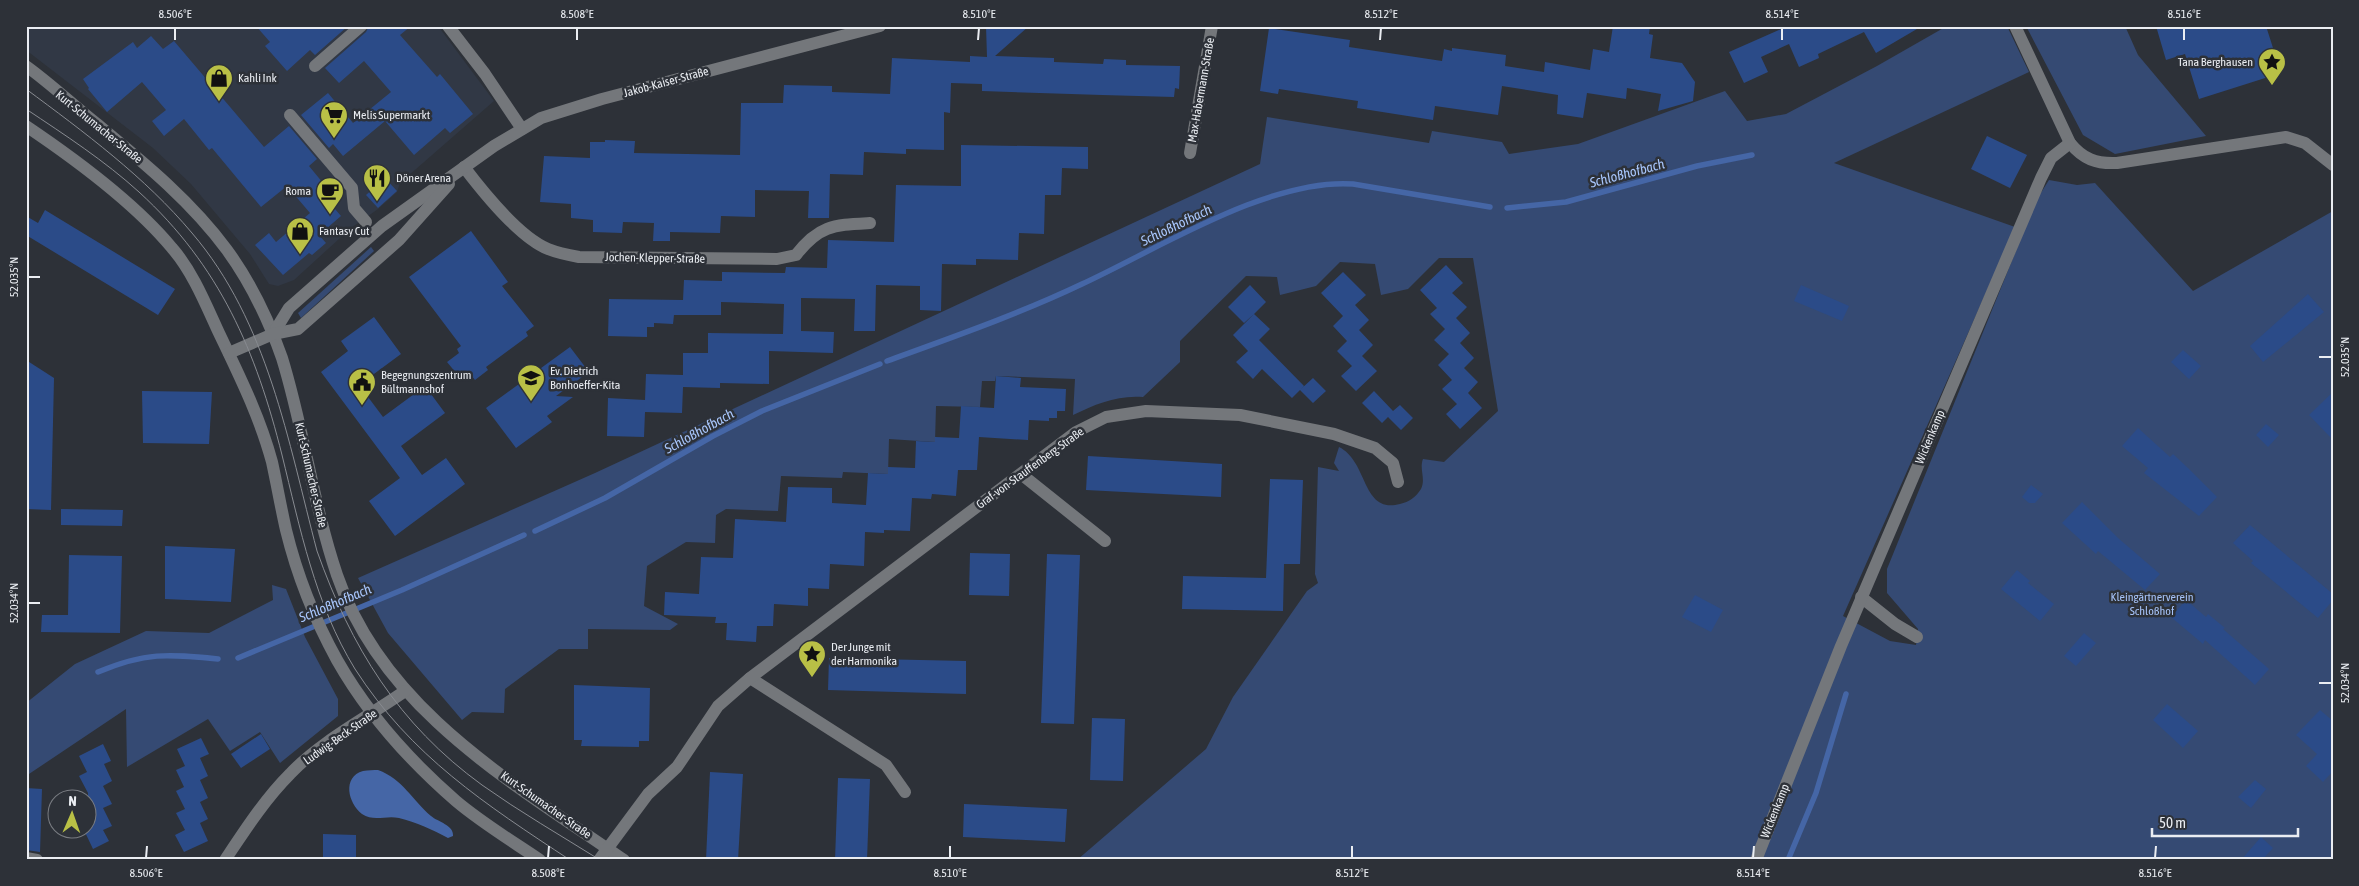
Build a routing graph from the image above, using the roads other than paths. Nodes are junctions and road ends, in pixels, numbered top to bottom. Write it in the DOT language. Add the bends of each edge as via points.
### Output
graph roads {
  1 [pos="361,26"];
  2 [pos="448,26"];
  3 [pos="880,26"];
  4 [pos="1212,26"];
  5 [pos="2015,26"];
  6 [pos="842,31"];
  7 [pos="315,66"];
  8 [pos="28,71"];
  9 [pos="290,115"];
  10 [pos="26,126"];
  11 [pos="522,129"];
  12 [pos="2070,143"];
  13 [pos="1190,153"];
  14 [pos="2333,165"];
  15 [pos="464,167"];
  16 [pos="366,222"];
  17 [pos="870,223"];
  18 [pos="273,334"];
  19 [pos="229,353"];
  20 [pos="1021,474"];
  21 [pos="1398,482"];
  22 [pos="1105,541"];
  23 [pos="1861,597"];
  24 [pos="1917,637"];
  25 [pos="750,678"];
  26 [pos="405,690"];
  27 [pos="372,714"];
  28 [pos="905,792"];
  29 [pos="607,848"];
  30 [pos="26,858"];
  31 [pos="37,860"];
  32 [pos="225,860"];
  33 [pos="540,860"];
  34 [pos="599,860"];
  35 [pos="624,860"];
  36 [pos="1756,860"];
  1 -- 7 [label="street"];
  2 -- 11 [label="street"];
  3 -- 6 [label="street, Jakob-Kaiser-Straße"];
  4 -- 13 [label="street, Max-Habermann-Straße"];
  5 -- 12 [label="street"];
  6 -- 11 [label="street, Jakob-Kaiser-Straße" via="602,99 550,115"];
  8 -- 18 [label="street, Kurt-Schumacher-Straße" via="168,184 240,270"];
  9 -- 16 [label="street" via="352,188 354,208"];
  10 -- 19 [label="street" via="102,182 162,236 193,280"];
  11 -- 15 [label="street, Jakob-Kaiser-Straße"];
  12 -- 14 [label="street" via="2081,156 2103,164 2286,137 2305,143"];
  12 -- 23 [label="street, Wickenkamp" via="2051,158 2041,178"];
  15 -- 17 [label="street, Jochen-Klepper-Straße" via="530,239 547,248 579,256 777,259 796,255 819,231 844,224"];
  15 -- 18 [label="street, Jakob-Kaiser-Straße" via="374,232 290,308"];
  15 -- 18 [label="street, Jakob-Kaiser-Straße" via="382,255 298,328"];
  18 -- 19 [label="street, Jakob-Kaiser-Straße"];
  18 -- 26 [label="street, Kurt-Schumacher-Straße" via="289,381 337,576 363,631"];
  19 -- 27 [label="street" via="262,430 305,589 323,633"];
  20 -- 21 [label="street, Graf-von-Stauffenberg-Straße" via="1076,432 1106,417 1146,411 1240,415 1334,434 1375,448 1393,463"];
  20 -- 22 [label="street"];
  20 -- 25 [label="street, Graf-von-Stauffenberg-Straße"];
  23 -- 24 [label="street"];
  23 -- 36 [label="street, Wickenkamp"];
  25 -- 28 [label="street" via="886,765"];
  25 -- 29 [label="street, Graf-von-Stauffenberg-Straße" via="718,706 677,768 648,794"];
  26 -- 27 [label="street, Ludwig-Beck-Straße"];
  26 -- 29 [label="street, Kurt-Schumacher-Straße" via="471,753"];
  27 -- 32 [label="street, Ludwig-Beck-Straße" via="318,749 290,773"];
  27 -- 33 [label="street" via="458,802"];
  29 -- 34 [label="street, Graf-von-Stauffenberg-Straße"];
  29 -- 35 [label="street, Kurt-Schumacher-Straße"];
  30 -- 31 [label="street"];
}
